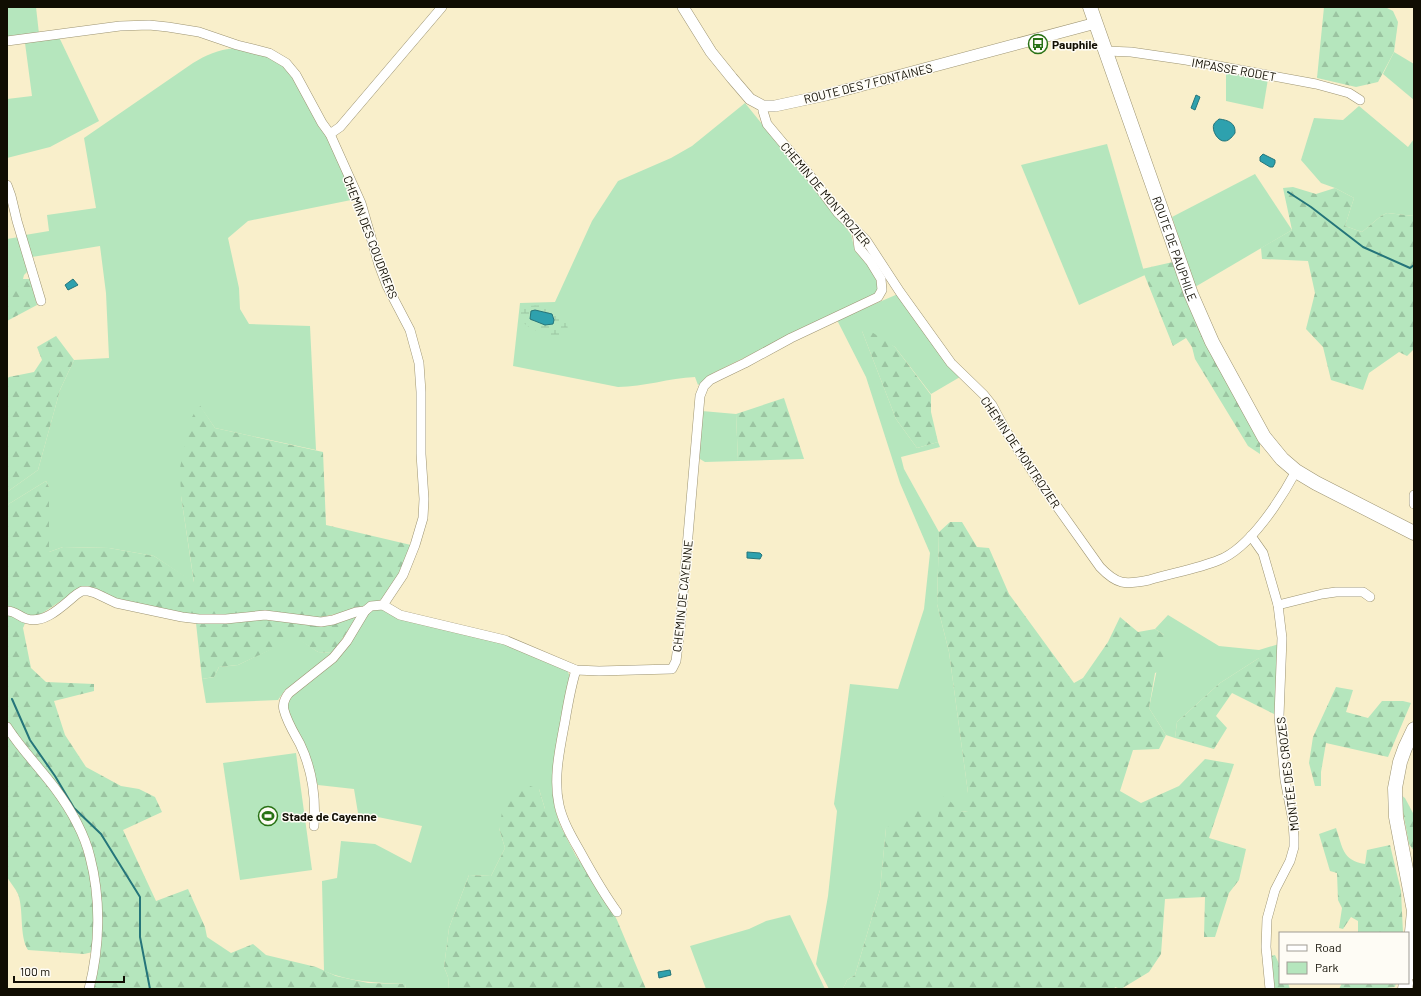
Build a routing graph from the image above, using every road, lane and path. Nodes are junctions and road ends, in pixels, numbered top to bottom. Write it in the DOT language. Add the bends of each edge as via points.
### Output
graph roads {
  1 [pos="442,7"];
  2 [pos="683,7"];
  3 [pos="1090,7"];
  4 [pos="1096,23"];
  5 [pos="7,41"];
  6 [pos="1106,51"];
  7 [pos="1360,100"];
  8 [pos="764,106"];
  9 [pos="330,134"];
  10 [pos="7,185"];
  11 [pos="857,232"];
  12 [pos="41,301"];
  13 [pos="1296,471"];
  14 [pos="1414,495"];
  15 [pos="1414,504"];
  16 [pos="1414,533"];
  17 [pos="1251,536"];
  18 [pos="1370,597"];
  19 [pos="383,604"];
  20 [pos="1278,605"];
  21 [pos="7,611"];
  22 [pos="365,611"];
  23 [pos="576,670"];
  24 [pos="7,727"];
  25 [pos="1414,729"];
  26 [pos="314,826"];
  27 [pos="617,912"];
  28 [pos="1409,964"];
  29 [pos="89,989"];
  30 [pos="1270,989"];
  1 -- 9 [label="street" via="340,127"];
  2 -- 8 [label="street" via="711,52 732,78 750,99"];
  3 -- 4 [label="main road, ROUTE DE PAUPHILE"];
  4 -- 6 [label="main road, ROUTE DE PAUPHILE"];
  4 -- 8 [label="street, ROUTE DES 7 FONTAINES" via="826,95"];
  5 -- 9 [label="street, CHEMIN DES COUDRIERS" via="120,26 149,25 198,32 269,53 286,63 296,75"];
  6 -- 7 [label="street, IMPASSE RODET" via="1154,55 1316,84 1349,93"];
  6 -- 13 [label="main road, ROUTE DE PAUPHILE" via="1202,322 1264,437"];
  8 -- 11 [label="street, CHEMIN DE MONTROZIER" via="767,124 838,213"];
  9 -- 19 [label="street, CHEMIN DES COUDRIERS" via="361,203 379,265 410,330 419,363 423,518 402,575"];
  10 -- 12 [label="street"];
  11 -- 17 [label="street, CHEMIN DE MONTROZIER" via="866,240 947,358 992,405 1036,477 1108,576 1127,583 1149,580 1220,560"];
  11 -- 23 [label="street, CHEMIN DE CAYENNE" via="858,248 881,279 882,290 878,297 791,338 710,380 704,386 700,396 680,629 676,661 672,669"];
  13 -- 16 [label="main road, ROUTE DE PAUPHILE" via="1316,484"];
  13 -- 17 [label="street, CHEMIN DE MONTROZIER" via="1288,487"];
  14 -- 15 [label="street"];
  17 -- 20 [label="street, MONTÉE DES CROZES" via="1263,552"];
  18 -- 20 [label="street" via="1363,592 1336,592"];
  19 -- 22 [label="street" via="371,606"];
  19 -- 23 [label="street, CHEMIN DE CAYENNE" via="400,616 505,640"];
  20 -- 30 [label="street, MONTÉE DES CROZES" via="1282,638 1280,722 1294,847 1275,890 1268,915 1266,947"];
  21 -- 22 [label="street" via="16,613 24,619 40,620 77,594 88,591 116,603 199,619 265,615 321,622"];
  22 -- 26 [label="street" via="341,648 322,667 289,692 283,704 309,771 315,802"];
  23 -- 27 [label="street" via="558,762 559,805 574,841"];
  24 -- 29 [label="street" via="55,788 77,823 90,856 98,918"];
  25 -- 28 [label="main road" via="1400,762 1395,788 1396,817 1414,911"];
}
